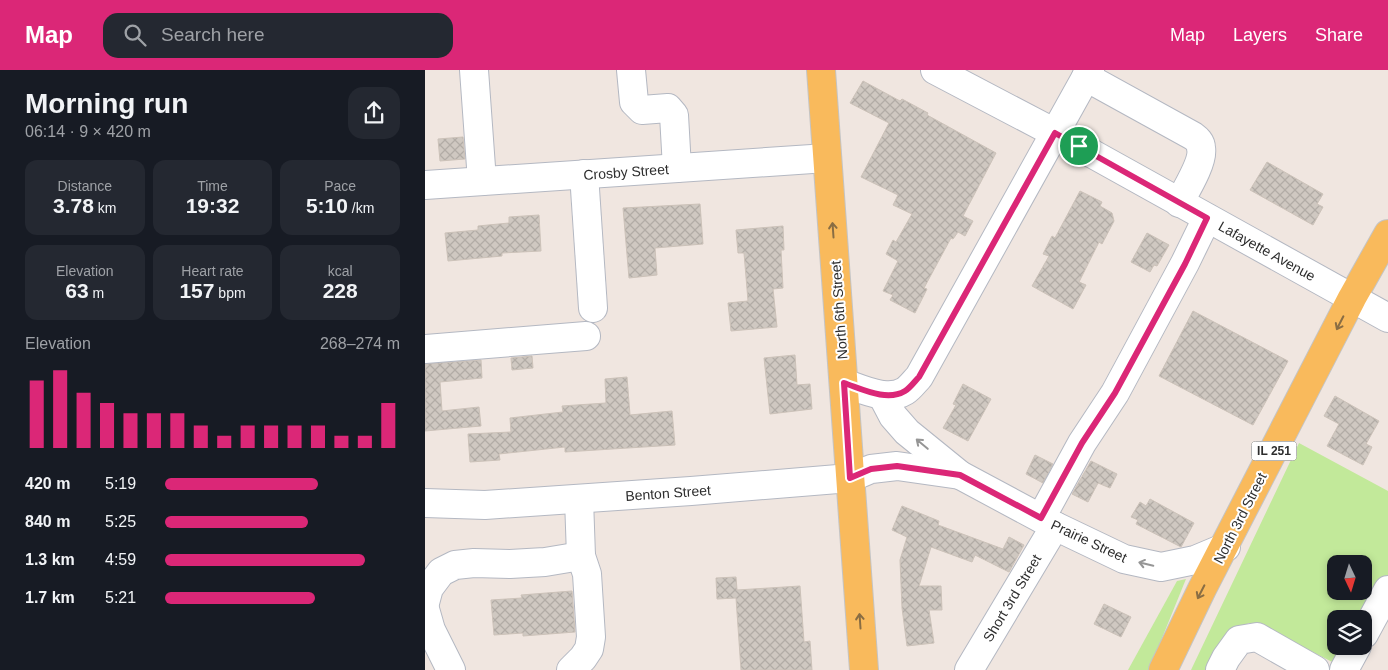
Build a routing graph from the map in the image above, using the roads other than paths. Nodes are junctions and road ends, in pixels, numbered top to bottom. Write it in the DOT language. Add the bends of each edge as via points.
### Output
graph roads {
  1 [pos="474,70"];
  2 [pos="631,70"];
  3 [pos="821,70"];
  4 [pos="935,70"];
  5 [pos="1088,73"];
  6 [pos="1055,133"];
  7 [pos="827,158"];
  8 [pos="677,168"];
  9 [pos="584,174"];
  10 [pos="482,182"];
  11 [pos="425,185"];
  12 [pos="1179,203"];
  13 [pos="1207,218"];
  14 [pos="1388,234"];
  15 [pos="1352,298"];
  16 [pos="593,308"];
  17 [pos="1388,318"];
  18 [pos="586,336"];
  19 [pos="425,349"];
  20 [pos="844,383"];
  21 [pos="882,395"];
  22 [pos="960,475"];
  23 [pos="850,478"];
  24 [pos="579,499"];
  25 [pos="425,503"];
  26 [pos="485,505"];
  27 [pos="425,517"];
  28 [pos="1048,522"];
  29 [pos="1226,547"];
  30 [pos="581,556"];
  31 [pos="1388,590"];
  32 [pos="425,603"];
  33 [pos="425,610"];
  34 [pos="1372,619"];
  35 [pos="1352,655"];
  36 [pos="451,670"];
  37 [pos="571,670"];
  38 [pos="864,670"];
  39 [pos="969,670"];
  40 [pos="1163,670"];
  41 [pos="1220,670"];
  42 [pos="1315,670"];
  43 [pos="1343,670"];
  1 -- 10 [label="street"];
  2 -- 8 [label="street" via="635,102 642,110 667,108 674,115"];
  3 -- 7 [label="main road, North 6th Street"];
  4 -- 6 [label="street, Lafayette Avenue"];
  5 -- 6 [label="street"];
  5 -- 12 [label="street" via="1199,142 1201,158"];
  6 -- 12 [label="street, Lafayette Avenue"];
  6 -- 21 [label="street" via="919,377 906,391"];
  7 -- 8 [label="street, Crosby Street"];
  20 -- 7 [label="main road, North 6th Street, one-way"];
  8 -- 9 [label="street, Crosby Street"];
  9 -- 10 [label="street, Crosby Street"];
  9 -- 16 [label="street"];
  10 -- 11 [label="street, Crosby Street"];
  12 -- 13 [label="street, Lafayette Avenue"];
  13 -- 15 [label="street, Lafayette Avenue"];
  13 -- 28 [label="street, Short 3rd Street" via="1115,393 1082,443"];
  14 -- 15 [label="main road, North 3rd Street / IL 251"];
  15 -- 17 [label="street, Lafayette Avenue"];
  15 -- 29 [label="main road, North 3rd Street / IL 251, one-way"];
  18 -- 19 [label="street"];
  20 -- 21 [label="street"];
  20 -- 23 [label="main road, North 6th Street"];
  22 -- 21 [label="street, Prairie Street, one-way" via="907,432 893,416"];
  22 -- 23 [label="street, Prairie Street" via="897,466 871,469"];
  22 -- 28 [label="street, Prairie Street"];
  23 -- 24 [label="street, Benton Street"];
  38 -- 23 [label="main road, North 6th Street, one-way"];
  24 -- 26 [label="street, Benton Street"];
  24 -- 30 [label="street"];
  25 -- 26 [label="street, Benton Street"];
  26 -- 27 [label="street, Benton Street"];
  29 -- 28 [label="street, Prairie Street, one-way" via="1195,560 1161,568 1124,559"];
  28 -- 39 [label="street, Short 3rd Street"];
  29 -- 40 [label="main road, North 3rd Street / IL 251, one-way"];
  30 -- 32 [label="street" via="545,562 455,565 441,572 429,588"];
  30 -- 37 [label="street" via="587,574 591,637 589,649"];
  31 -- 34 [label="street"];
  33 -- 36 [label="street"];
  35 -- 43 [label="street"];
  41 -- 42 [label="street" via="1239,640 1257,637"];
}
